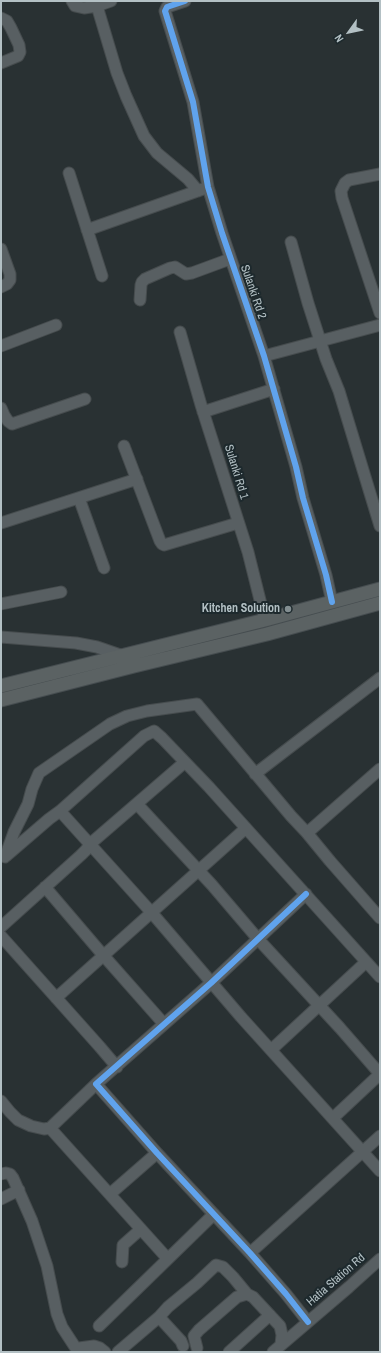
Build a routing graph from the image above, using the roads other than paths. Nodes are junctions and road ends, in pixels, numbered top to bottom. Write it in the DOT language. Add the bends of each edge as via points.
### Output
graph roads {
  1 [pos="72,1"];
  2 [pos="110,1"];
  3 [pos="185,1"];
  4 [pos="163,5"];
  5 [pos="97,6"];
  6 [pos="1,18"];
  7 [pos="1,64"];
  8 [pos="69,173"];
  9 [pos="380,174"];
  10 [pos="203,189"];
  11 [pos="87,230"];
  12 [pos="291,242"];
  13 [pos="1,249"];
  14 [pos="230,259"];
  15 [pos="102,276"];
  16 [pos="1,286"];
  17 [pos="140,300"];
  18 [pos="380,313"];
  19 [pos="56,325"];
  20 [pos="380,325"];
  21 [pos="180,332"];
  22 [pos="320,340"];
  23 [pos="1,346"];
  24 [pos="264,356"];
  25 [pos="274,389"];
  26 [pos="85,399"];
  27 [pos="1,408"];
  28 [pos="203,412"];
  29 [pos="124,446"];
  30 [pos="137,479"];
  31 [pos="79,498"];
  32 [pos="1,523"];
  33 [pos="238,523"];
  34 [pos="380,526"];
  35 [pos="104,568"];
  36 [pos="380,588"];
  37 [pos="61,592"];
  38 [pos="332,602"];
  39 [pos="380,603"];
  40 [pos="1,604"];
  41 [pos="265,620"];
  42 [pos="1,636"];
  43 [pos="123,656"];
  44 [pos="380,678"];
  45 [pos="1,686"];
  46 [pos="1,700"];
  47 [pos="185,762"];
  48 [pos="380,769"];
  49 [pos="255,774"];
  50 [pos="137,804"];
  51 [pos="60,811"];
  52 [pos="246,828"];
  53 [pos="307,833"];
  54 [pos="90,844"];
  55 [pos="3,859"];
  56 [pos="199,871"];
  57 [pos="45,887"];
  58 [pos="306,894"];
  59 [pos="152,913"];
  60 [pos="380,918"];
  61 [pos="1,927"];
  62 [pos="1,936"];
  63 [pos="258,939"];
  64 [pos="103,955"];
  65 [pos="366,962"];
  66 [pos="380,977"];
  67 [pos="211,983"];
  68 [pos="56,998"];
  69 [pos="319,1006"];
  70 [pos="164,1024"];
  71 [pos="271,1050"];
  72 [pos="117,1067"];
  73 [pos="380,1074"];
  74 [pos="96,1084"];
  75 [pos="1,1101"];
  76 [pos="333,1118"];
  77 [pos="50,1128"];
  78 [pos="380,1136"];
  79 [pos="363,1151"];
  80 [pos="157,1153"];
  81 [pos="380,1171"];
  82 [pos="1,1174"];
  83 [pos="18,1190"];
  84 [pos="110,1194"];
  85 [pos="1,1199"];
  86 [pos="214,1214"];
  87 [pos="140,1229"];
  88 [pos="250,1253"];
  89 [pos="166,1258"];
  90 [pos="380,1259"];
  91 [pos="122,1262"];
  92 [pos="247,1294"];
  93 [pos="270,1315"];
  94 [pos="159,1317"];
  95 [pos="308,1322"];
  96 [pos="99,1326"];
  97 [pos="282,1344"];
  98 [pos="180,1349"];
  99 [pos="199,1350"];
  100 [pos="105,1352"];
  101 [pos="118,1352"];
  102 [pos="229,1352"];
  103 [pos="273,1352"];
  1 -- 5 [label="street" via="78,7"];
  2 -- 5 [label="street"];
  3 -- 4 [label="street, Sulanki Rd 2"];
  4 -- 10 [label="street, Sulanki Rd 2" via="195,110"];
  5 -- 10 [label="street" via="117,73 144,136 157,152"];
  6 -- 7 [label="street" via="12,28 20,52 18,56"];
  8 -- 11 [label="street"];
  9 -- 18 [label="street" via="349,180 341,191"];
  10 -- 11 [label="street"];
  10 -- 14 [label="street, Sulanki Rd 2"];
  11 -- 15 [label="street"];
  12 -- 22 [label="street"];
  13 -- 16 [label="street" via="10,274 10,280"];
  14 -- 17 [label="street" via="192,274 186,274 175,267 145,279 141,285"];
  14 -- 24 [label="street, Sulanki Rd 2"];
  19 -- 23 [label="street"];
  20 -- 22 [label="street"];
  21 -- 28 [label="street, Sulanki Rd 1"];
  22 -- 24 [label="street"];
  22 -- 34 [label="street" via="339,391"];
  24 -- 25 [label="street, Sulanki Rd 2"];
  25 -- 28 [label="street"];
  25 -- 38 [label="street, Sulanki Rd 2"];
  26 -- 27 [label="street" via="12,424 4,416"];
  28 -- 33 [label="street, Sulanki Rd 1"];
  29 -- 30 [label="street"];
  30 -- 31 [label="street"];
  30 -- 33 [label="street" via="160,541 164,545"];
  31 -- 32 [label="street"];
  31 -- 35 [label="street"];
  33 -- 41 [label="street, Sulanki Rd 1"];
  36 -- 38 [label="main road"];
  37 -- 40 [label="street"];
  38 -- 41 [label="main road"];
  39 -- 46 [label="main road"];
  41 -- 43 [label="main road"];
  42 -- 43 [label="street" via="76,643"];
  43 -- 45 [label="main road"];
  44 -- 49 [label="street"];
  47 -- 50 [label="street"];
  47 -- 51 [label="street" via="154,731 144,736"];
  47 -- 52 [label="street"];
  48 -- 53 [label="street"];
  49 -- 53 [label="street"];
  49 -- 55 [label="street" via="197,704 127,716 110,724 40,773"];
  50 -- 54 [label="street"];
  50 -- 56 [label="street"];
  51 -- 54 [label="street"];
  51 -- 55 [label="street"];
  52 -- 56 [label="street"];
  52 -- 58 [label="street"];
  53 -- 60 [label="street"];
  54 -- 57 [label="street"];
  54 -- 59 [label="street"];
  56 -- 59 [label="street"];
  56 -- 63 [label="street"];
  57 -- 61 [label="street"];
  57 -- 64 [label="street"];
  58 -- 63 [label="street"];
  58 -- 65 [label="street"];
  59 -- 64 [label="street"];
  59 -- 67 [label="street"];
  62 -- 68 [label="street"];
  63 -- 67 [label="street"];
  63 -- 69 [label="street"];
  64 -- 68 [label="street"];
  64 -- 70 [label="street"];
  65 -- 66 [label="street"];
  65 -- 69 [label="street"];
  67 -- 70 [label="street"];
  67 -- 71 [label="street"];
  68 -- 72 [label="street"];
  69 -- 71 [label="street"];
  69 -- 73 [label="street"];
  70 -- 72 [label="street"];
  71 -- 76 [label="street"];
  72 -- 74 [label="street"];
  73 -- 76 [label="street"];
  74 -- 77 [label="street"];
  74 -- 80 [label="street"];
  75 -- 77 [label="street" via="18,1120 30,1126"];
  76 -- 79 [label="street"];
  77 -- 84 [label="street"];
  78 -- 79 [label="street"];
  79 -- 81 [label="street"];
  79 -- 88 [label="street"];
  80 -- 84 [label="street"];
  80 -- 86 [label="street"];
  82 -- 83 [label="street" via="10,1174"];
  83 -- 85 [label="street"];
  83 -- 100 [label="street" via="42,1252 62,1327 75,1347 94,1346"];
  84 -- 87 [label="street"];
  86 -- 88 [label="street"];
  86 -- 89 [label="street"];
  87 -- 89 [label="street"];
  87 -- 91 [label="street" via="123,1245"];
  88 -- 95 [label="street"];
  89 -- 96 [label="street"];
  90 -- 95 [label="street, Hatia Station Rd"];
  92 -- 93 [label="street"];
  92 -- 94 [label="street" via="223,1267 216,1265"];
  92 -- 99 [label="street" via="237,1297 199,1330 194,1336"];
  93 -- 97 [label="street" via="280,1326"];
  93 -- 102 [label="street"];
  94 -- 98 [label="street" via="181,1341"];
  94 -- 101 [label="street"];
  95 -- 97 [label="street, Hatia Station Rd"];
  97 -- 103 [label="street, Hatia Station Rd"];
  98 -- 99 [label="street"];
}
